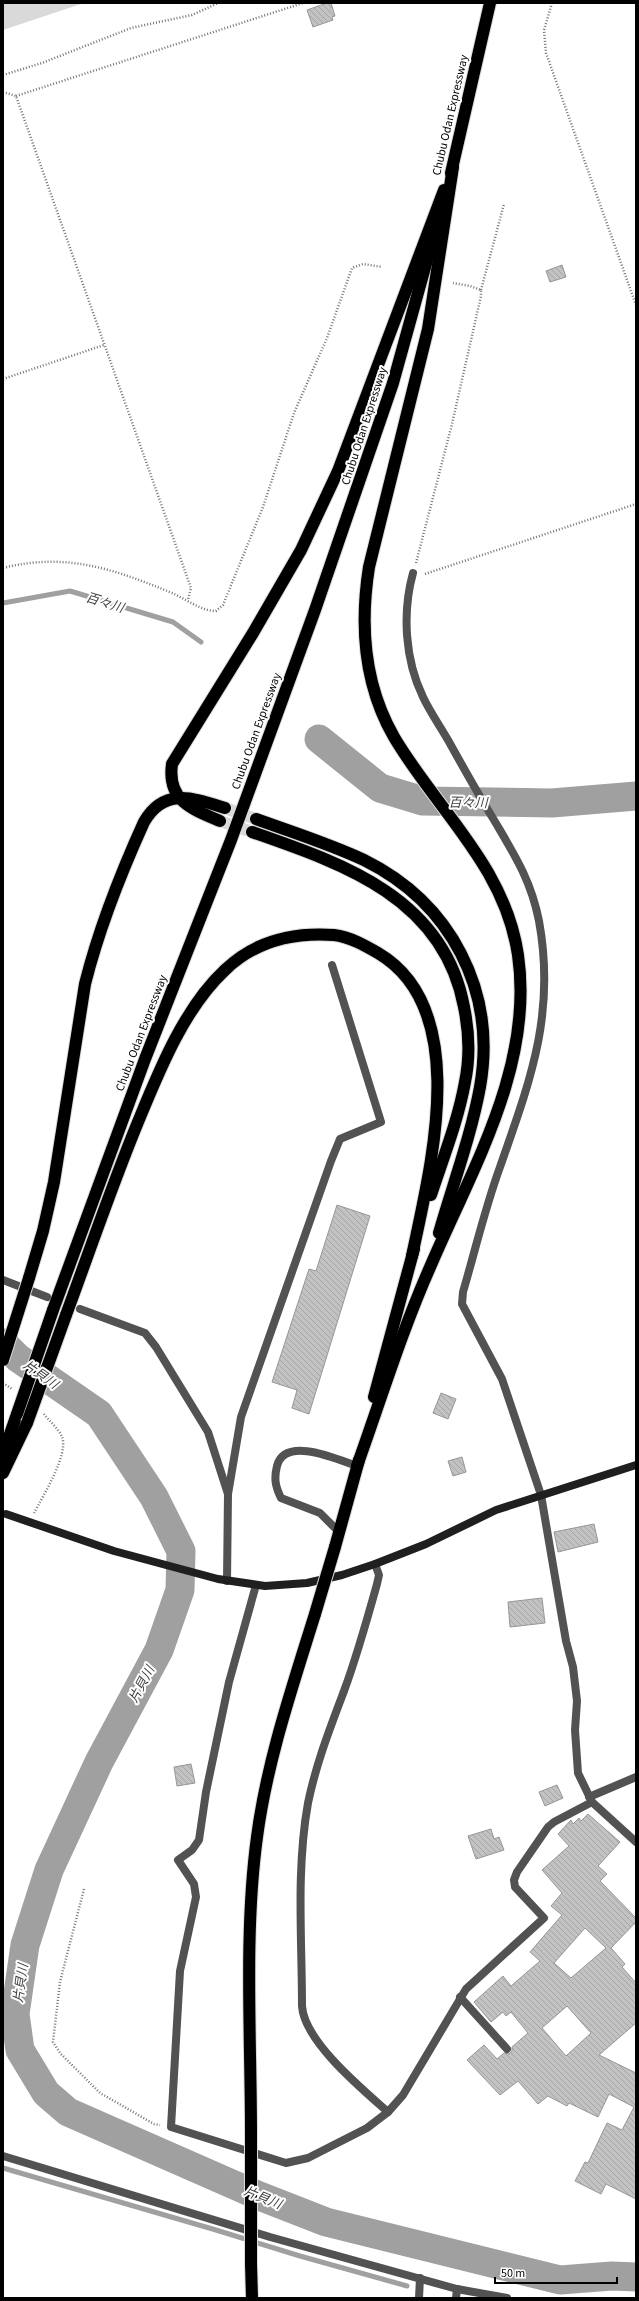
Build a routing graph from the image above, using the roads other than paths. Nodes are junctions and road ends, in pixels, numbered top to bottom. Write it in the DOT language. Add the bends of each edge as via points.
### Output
graph roads {
  1 [pos="490,3"];
  2 [pos="453,167"];
  3 [pos="413,573"];
  4 [pos="180,799"];
  5 [pos="225,808"];
  6 [pos="256,819"];
  7 [pos="220,821"];
  8 [pos="252,832"];
  9 [pos="332,965"];
  10 [pos="412,1256"];
  11 [pos="430,1266"];
  12 [pos="3,1280"];
  13 [pos="47,1297"];
  14 [pos="80,1309"];
  15 [pos="3,1360"];
  16 [pos="3,1454"];
  17 [pos="636,1464"];
  18 [pos="357,1466"];
  19 [pos="3,1473"];
  20 [pos="228,1494"];
  21 [pos="541,1495"];
  22 [pos="6,1514"];
  23 [pos="338,1531"];
  24 [pos="375,1564"];
  25 [pos="227,1581"];
  26 [pos="256,1585"];
  27 [pos="636,1777"];
  28 [pos="591,1800"];
  29 [pos="636,1842"];
  30 [pos="460,1997"];
  31 [pos="507,2049"];
  32 [pos="388,2112"];
  33 [pos="3,2156"];
  34 [pos="251,2269"];
  35 [pos="420,2278"];
  36 [pos="457,2289"];
  37 [pos="248,2298"];
  38 [pos="252,2298"];
  39 [pos="419,2298"];
  40 [pos="456,2298"];
  41 [pos="506,2298"];
  1 -- 2 [label="highway, Chubu Odan Expressway"];
  2 -- 4 [label="highway" via="338,471 304,543 253,633 172,764 172,785"];
  2 -- 11 [label="highway" via="428,329 376,534 364,600 365,648 375,693 393,736 484,863 508,911 518,954 521,1002 517,1040 501,1099 462,1199"];
  2 -- 16 [label="highway, Chubu Odan Expressway, bridge" via="393,383 357,490 231,840 145,1059"];
  3 -- 21 [label="street" via="408,592 407,615 411,658 422,696 514,851 538,919 545,972 543,1018 532,1073 499,1168 461,1300 502,1379"];
  4 -- 5 [label="highway" via="200,800"];
  4 -- 7 [label="highway" via="197,812"];
  4 -- 15 [label="highway, bridge" via="161,801 150,812 115,888 92,954 78,1016 54,1182 43,1231"];
  6 -- 11 [label="highway" via="364,860 416,894 437,915 455,941 476,987 483,1024 484,1052 480,1086"];
  8 -- 10 [label="highway" via="339,865 390,893 416,914 438,942 454,969 462,992 468,1024 466,1081 459,1111"];
  9 -- 20 [label="street" via="381,1122 340,1139 241,1417"];
  10 -- 18 [label="highway"];
  10 -- 19 [label="highway, bridge" via="426,1191 436,1108 432,1031 415,987 403,972 385,958 363,944 342,936 288,936 266,943 224,970 207,990 175,1040 124,1157 27,1423"];
  11 -- 18 [label="highway"];
  12 -- 13 [label="street"];
  14 -- 20 [label="street" via="145,1333 208,1432"];
  17 -- 21 [label="street"];
  18 -- 23 [label="highway"];
  18 -- 23 [label="street" via="304,1450 294,1450 278,1462 276,1487 281,1498 320,1513"];
  20 -- 25 [label="street"];
  21 -- 24 [label="street" via="490,1512 426,1544"];
  21 -- 28 [label="street" via="578,1701 575,1730 578,1773"];
  22 -- 25 [label="street" via="142,1560"];
  23 -- 34 [label="highway, bridge" via="271,1759 257,1837 251,1925"];
  24 -- 26 [label="street" via="325,1580"];
  24 -- 32 [label="street" via="379,1576 361,1641 326,1736 308,1802 301,1884 302,2006 307,2025 329,2055"];
  25 -- 26 [label="street"];
  26 -- 32 [label="street" via="229,1682 206,1792 199,1840 192,1850 178,1860 194,1884 196,1897 180,1971 170,2127 286,2163 308,2158 367,2128"];
  27 -- 28 [label="street"];
  28 -- 29 [label="street"];
  28 -- 30 [label="street" via="554,1822 517,1872 515,1886 544,1918"];
  30 -- 31 [label="street"];
  30 -- 32 [label="street" via="403,2095"];
  33 -- 35 [label="street" via="270,2237"];
  34 -- 37 [label="highway"];
  34 -- 38 [label="highway"];
  35 -- 36 [label="street"];
  35 -- 39 [label="street"];
  36 -- 40 [label="street"];
  36 -- 41 [label="street"];
}
